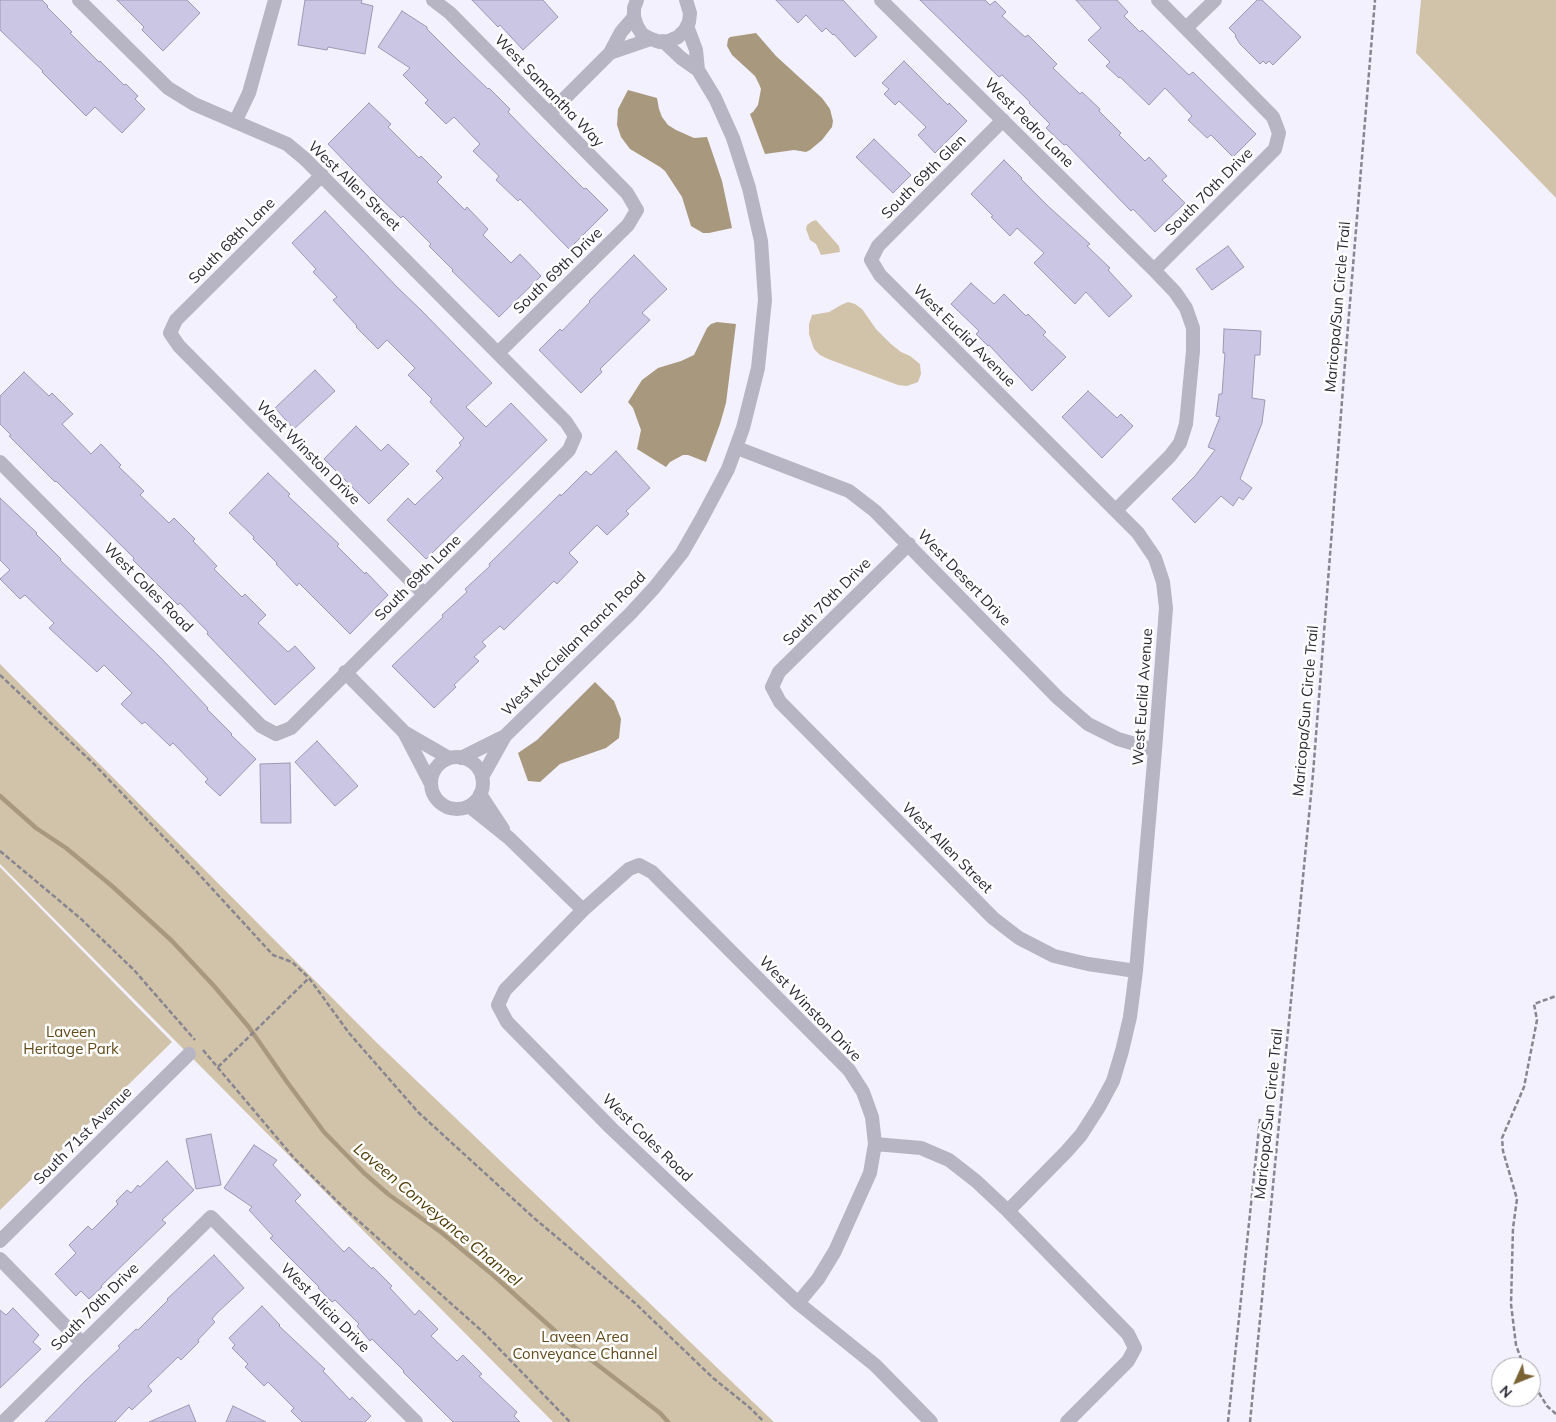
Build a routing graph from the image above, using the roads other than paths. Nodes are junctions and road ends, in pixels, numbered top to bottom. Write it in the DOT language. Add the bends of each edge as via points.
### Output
graph roads {
  1 [pos="79,0"];
  2 [pos="275,0"];
  3 [pos="433,0"];
  4 [pos="700,0"];
  5 [pos="881,0"];
  6 [pos="1158,0"];
  7 [pos="1215,0"];
  8 [pos="636,1"];
  9 [pos="688,13"];
  10 [pos="634,17"];
  11 [pos="1186,28"];
  12 [pos="657,40"];
  13 [pos="610,54"];
  14 [pos="698,70"];
  15 [pos="549,114"];
  16 [pos="1003,120"];
  17 [pos="235,122"];
  18 [pos="322,175"];
  19 [pos="637,210"];
  20 [pos="871,260"];
  21 [pos="1154,270"];
  22 [pos="170,333"];
  23 [pos="498,353"];
  24 [pos="575,436"];
  25 [pos="737,448"];
  26 [pos="0,462"];
  27 [pos="1116,510"];
  28 [pos="908,544"];
  29 [pos="424,594"];
  30 [pos="346,672"];
  31 [pos="772,687"];
  32 [pos="404,732"];
  33 [pos="276,734"];
  34 [pos="505,736"];
  35 [pos="1155,750"];
  36 [pos="455,758"];
  37 [pos="482,777"];
  38 [pos="432,784"];
  39 [pos="480,794"];
  40 [pos="468,806"];
  41 [pos="509,838"];
  42 [pos="639,865"];
  43 [pos="583,910"];
  44 [pos="1136,971"];
  45 [pos="189,1054"];
  46 [pos="875,1144"];
  47 [pos="1008,1210"];
  48 [pos="211,1217"];
  49 [pos="0,1241"];
  50 [pos="0,1259"];
  51 [pos="798,1303"];
  52 [pos="82,1343"];
  53 [pos="3,1422"];
  54 [pos="416,1422"];
  55 [pos="931,1422"];
  56 [pos="1067,1422"];
  1 -- 17 [label="street, West Allen Street" via="168,88 194,104"];
  2 -- 17 [label="street" via="249,93"];
  3 -- 15 [label="street, West Samantha Way" via="450,13"];
  4 -- 9 [label="street"];
  5 -- 16 [label="street, West Pedro Lane"];
  6 -- 11 [label="street"];
  7 -- 11 [label="street"];
  8 -- 10 [label="street"];
  9 -- 12 [label="street" via="685,30 678,37 669,41"];
  9 -- 14 [label="street"];
  10 -- 12 [label="street" via="642,34"];
  10 -- 13 [label="street" via="621,32"];
  11 -- 21 [label="street, South 70th Drive" via="1274,117 1279,133 1274,149"];
  12 -- 13 [label="street"];
  12 -- 14 [label="street"];
  13 -- 15 [label="street"];
  14 -- 25 [label="street, West McClellan Ranch Road" via="716,98 733,138 761,242 765,300 758,368"];
  15 -- 19 [label="street, West Samantha Way" via="627,193"];
  16 -- 20 [label="street, South 69th Glen" via="878,246"];
  16 -- 21 [label="street, West Pedro Lane"];
  17 -- 18 [label="street, West Allen Street" via="286,144"];
  18 -- 22 [label="street, South 68th Lane" via="176,320"];
  18 -- 23 [label="street, West Allen Street"];
  19 -- 23 [label="street, South 69th Drive" via="628,225"];
  20 -- 27 [label="street, West Euclid Avenue" via="880,275"];
  21 -- 27 [label="street, West Pedro Lane" via="1186,308 1193,328 1186,424 1180,443 1170,456"];
  22 -- 29 [label="street, West Winston Drive" via="178,346"];
  23 -- 24 [label="street, West Allen Street" via="566,422"];
  24 -- 29 [label="street, South 69th Lane" via="569,450"];
  25 -- 28 [label="street, West Desert Drive" via="849,491 876,510"];
  25 -- 34 [label="street, West McClellan Ranch Road" via="682,553 654,588"];
  26 -- 33 [label="street, West Coles Road" via="261,726"];
  27 -- 35 [label="street, West Euclid Avenue" via="1138,533 1155,558 1163,582 1166,608"];
  28 -- 31 [label="street, South 70th Drive" via="779,672"];
  28 -- 35 [label="street, West Desert Drive" via="1058,698 1088,724 1118,739"];
  29 -- 30 [label="street, South 69th Lane"];
  30 -- 32 [label="street"];
  30 -- 33 [label="street, South 69th Lane" via="291,728"];
  31 -- 44 [label="street, West Allen Street" via="780,702 993,918 1019,938 1054,956"];
  32 -- 36 [label="street"];
  32 -- 38 [label="street"];
  34 -- 36 [label="street"];
  34 -- 37 [label="street"];
  35 -- 44 [label="street, West Euclid Avenue"];
  36 -- 37 [label="street" via="473,763"];
  36 -- 38 [label="street" via="442,762 436,768"];
  37 -- 39 [label="street"];
  38 -- 40 [label="street" via="437,800 444,805 452,808"];
  39 -- 40 [label="street"];
  39 -- 41 [label="street"];
  40 -- 41 [label="street"];
  41 -- 43 [label="street"];
  42 -- 43 [label="street, West Coles Road" via="629,869"];
  42 -- 46 [label="street, West Winston Drive" via="652,872 849,1070 863,1092 872,1117"];
  43 -- 51 [label="street, West Coles Road" via="505,990 498,1005 507,1022 611,1128"];
  44 -- 47 [label="street, West Euclid Avenue" via="1122,1051 1113,1082 1100,1107 1066,1152"];
  45 -- 49 [label="street, South 71st Avenue"];
  46 -- 47 [label="street" via="920,1148 949,1160"];
  46 -- 51 [label="street, West Winston Drive" via="870,1173 835,1251"];
  47 -- 56 [label="street" via="1128,1334 1135,1348 1128,1362"];
  48 -- 52 [label="street, South 70th Drive"];
  48 -- 54 [label="street, West Alicia Drive"];
  50 -- 52 [label="street"];
  51 -- 55 [label="street, West Coles Road" via="875,1365"];
  52 -- 53 [label="street, South 70th Drive"];
}
